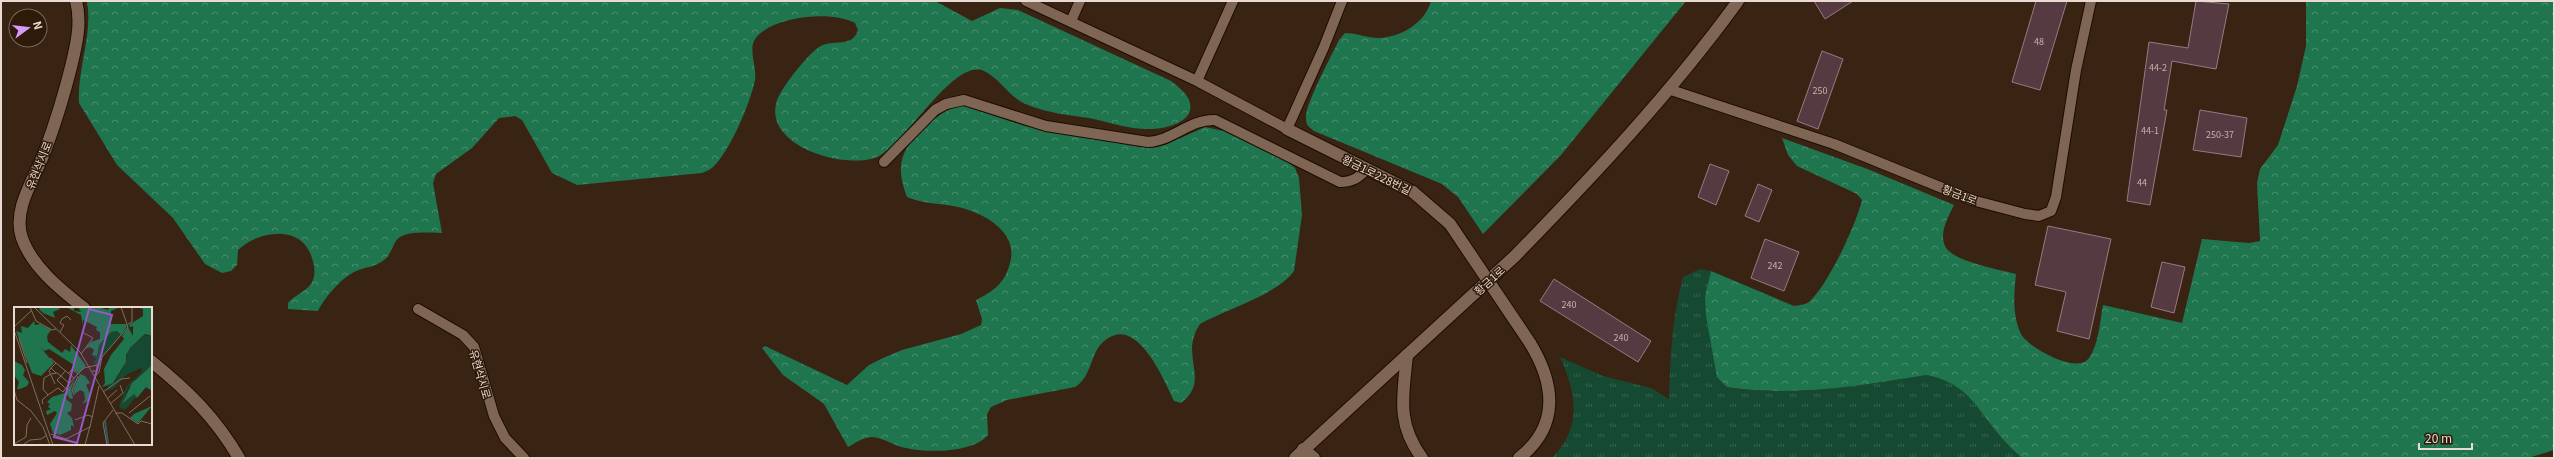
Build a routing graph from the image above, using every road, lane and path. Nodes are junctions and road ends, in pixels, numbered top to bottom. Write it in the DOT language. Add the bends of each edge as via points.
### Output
graph roads {
  1 [pos="76,1"];
  2 [pos="1026,1"];
  3 [pos="1080,1"];
  4 [pos="1233,1"];
  5 [pos="1342,1"];
  6 [pos="1738,1"];
  7 [pos="2091,1"];
  8 [pos="1071,21"];
  9 [pos="1197,81"];
  10 [pos="1668,88"];
  11 [pos="1287,129"];
  12 [pos="884,162"];
  13 [pos="1367,169"];
  14 [pos="83,307"];
  15 [pos="418,309"];
  16 [pos="1407,355"];
  17 [pos="152,362"];
  18 [pos="1299,454"];
  19 [pos="239,458"];
  20 [pos="524,458"];
  21 [pos="1314,458"];
  22 [pos="1422,458"];
  23 [pos="1519,458"];
  1 -- 14 [label="street, 유현삭시로" via="77,40 67,82 44,152 22,204 19,222 22,238 32,256 58,288"];
  2 -- 8 [label="lane, 황금1로228번길"];
  3 -- 8 [label="lane"];
  4 -- 9 [label="lane"];
  5 -- 11 [label="lane"];
  6 -- 10 [label="street, 황금1로" via="1698,54"];
  7 -- 10 [label="lane, 황금1로" via="2076,70 2056,197 2051,211 2039,216 1972,200 1834,144"];
  8 -- 9 [label="lane, 황금1로228번길"];
  9 -- 11 [label="lane, 황금1로228번길"];
  10 -- 16 [label="street, 황금1로" via="1575,194 1521,250"];
  11 -- 13 [label="street, 황금1로228번길"];
  12 -- 13 [label="lane" via="935,110 946,104 964,100 1046,126 1148,142 1164,138 1198,122 1215,120 1340,182 1349,182"];
  13 -- 23 [label="street, 황금1로228번길, bridge" via="1413,192 1450,224 1530,343 1547,375 1549,414 1542,432"];
  15 -- 20 [label="lane, 유현삭시로" via="463,335 474,347 494,416 505,438"];
  16 -- 18 [label="street, 황금1로"];
  16 -- 22 [label="street" via="1402,414 1405,429"];
  17 -- 19 [label="street" via="212,416"];
  18 -- 21 [label="street"];
}
